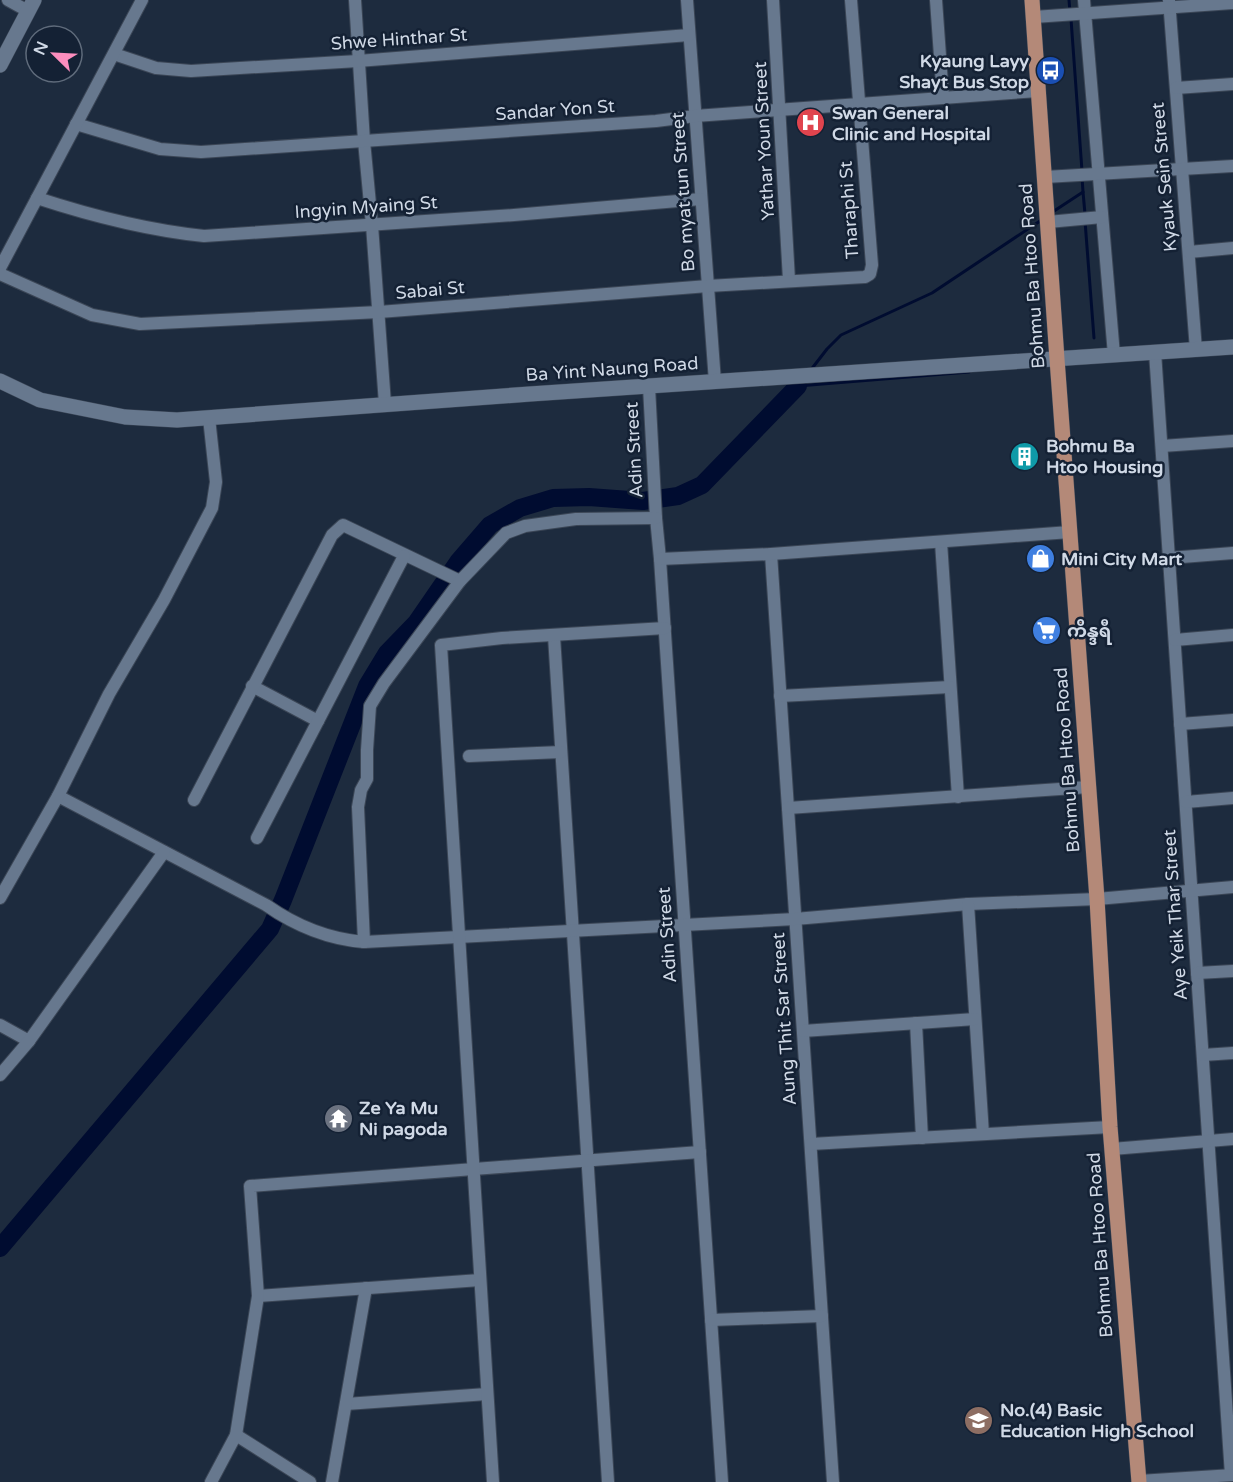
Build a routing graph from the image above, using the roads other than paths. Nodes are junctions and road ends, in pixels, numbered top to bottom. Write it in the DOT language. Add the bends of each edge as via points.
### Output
graph roads {
  1 [pos="8,0"];
  2 [pos="142,0"];
  3 [pos="355,0"];
  4 [pos="687,0"];
  5 [pos="773,0"];
  6 [pos="851,0"];
  7 [pos="936,0"];
  8 [pos="1032,0"];
  9 [pos="1084,0"];
  10 [pos="1233,3"];
  11 [pos="1169,4"];
  12 [pos="31,5"];
  13 [pos="1085,14"];
  14 [pos="1034,17"];
  15 [pos="689,35"];
  16 [pos="114,54"];
  17 [pos="358,61"];
  18 [pos="0,65"];
  19 [pos="1233,84"];
  20 [pos="1176,88"];
  21 [pos="1038,91"];
  22 [pos="943,98"];
  23 [pos="860,104"];
  24 [pos="780,110"];
  25 [pos="695,116"];
  26 [pos="76,124"];
  27 [pos="364,141"];
  28 [pos="1233,166"];
  29 [pos="1182,169"];
  30 [pos="1093,175"];
  31 [pos="1045,177"];
  32 [pos="37,198"];
  33 [pos="702,199"];
  34 [pos="1098,217"];
  35 [pos="1055,221"];
  36 [pos="372,225"];
  37 [pos="1233,248"];
  38 [pos="1188,252"];
  39 [pos="0,268"];
  40 [pos="0,274"];
  41 [pos="870,274"];
  42 [pos="789,280"];
  43 [pos="708,286"];
  44 [pos="379,312"];
  45 [pos="1233,347"];
  46 [pos="1196,350"];
  47 [pos="1155,352"];
  48 [pos="1114,355"];
  49 [pos="1057,359"];
  50 [pos="0,381"];
  51 [pos="715,382"];
  52 [pos="649,387"];
  53 [pos="386,404"];
  54 [pos="208,418"];
  55 [pos="1233,441"];
  56 [pos="1162,446"];
  57 [pos="656,512"];
  58 [pos="1070,532"];
  59 [pos="941,542"];
  60 [pos="1233,553"];
  61 [pos="771,554"];
  62 [pos="404,556"];
  63 [pos="1169,558"];
  64 [pos="660,559"];
  65 [pos="455,580"];
  66 [pos="665,628"];
  67 [pos="1233,635"];
  68 [pos="554,636"];
  69 [pos="1175,640"];
  70 [pos="252,686"];
  71 [pos="950,687"];
  72 [pos="780,696"];
  73 [pos="1233,720"];
  74 [pos="318,721"];
  75 [pos="1180,724"];
  76 [pos="561,752"];
  77 [pos="469,756"];
  78 [pos="1089,787"];
  79 [pos="58,796"];
  80 [pos="957,797"];
  81 [pos="1233,798"];
  82 [pos="194,800"];
  83 [pos="1186,802"];
  84 [pos="788,808"];
  85 [pos="257,838"];
  86 [pos="164,852"];
  87 [pos="1233,887"];
  88 [pos="1192,890"];
  89 [pos="0,898"];
  90 [pos="1097,899"];
  91 [pos="968,904"];
  92 [pos="795,919"];
  93 [pos="685,926"];
  94 [pos="573,930"];
  95 [pos="460,937"];
  96 [pos="364,942"];
  97 [pos="1233,971"];
  98 [pos="1197,973"];
  99 [pos="975,1019"];
  100 [pos="916,1023"];
  101 [pos="0,1025"];
  102 [pos="803,1031"];
  103 [pos="29,1041"];
  104 [pos="1233,1053"];
  105 [pos="1203,1055"];
  106 [pos="0,1075"];
  107 [pos="1110,1127"];
  108 [pos="983,1134"];
  109 [pos="921,1137"];
  110 [pos="1233,1139"];
  111 [pos="1209,1140"];
  112 [pos="811,1144"];
  113 [pos="1112,1149"];
  114 [pos="700,1152"];
  115 [pos="587,1161"];
  116 [pos="475,1168"];
  117 [pos="480,1280"];
  118 [pos="366,1288"];
  119 [pos="258,1296"];
  120 [pos="822,1316"];
  121 [pos="711,1320"];
  122 [pos="487,1394"];
  123 [pos="346,1404"];
  124 [pos="236,1435"];
  125 [pos="1232,1475"];
  126 [pos="1139,1481"];
  127 [pos="211,1482"];
  128 [pos="310,1482"];
  129 [pos="332,1482"];
  130 [pos="493,1482"];
  131 [pos="608,1482"];
  132 [pos="722,1482"];
  133 [pos="833,1482"];
  1 -- 12 [label="street"];
  2 -- 16 [label="street"];
  3 -- 17 [label="street"];
  4 -- 15 [label="street, Bo myat tun Street"];
  5 -- 24 [label="street, Yathar Youn Street"];
  6 -- 23 [label="street, Tharaphi St"];
  7 -- 22 [label="street"];
  8 -- 14 [label="main road, Bohmu Ba Htoo Road"];
  9 -- 13 [label="street"];
  10 -- 11 [label="street"];
  11 -- 13 [label="street"];
  11 -- 20 [label="street, Kyauk Sein Street"];
  12 -- 18 [label="main road"];
  13 -- 14 [label="street"];
  13 -- 30 [label="street"];
  14 -- 21 [label="main road, Bohmu Ba Htoo Road"];
  15 -- 17 [label="street, Shwe Hinthar St"];
  15 -- 25 [label="street, Bo myat tun Street"];
  16 -- 17 [label="street, Shwe Hinthar St" via="156,68 191,71"];
  16 -- 26 [label="street"];
  17 -- 27 [label="street"];
  19 -- 20 [label="street"];
  20 -- 29 [label="street, Kyauk Sein Street"];
  21 -- 22 [label="street, Sandar Yon St"];
  21 -- 31 [label="main road, Bohmu Ba Htoo Road"];
  22 -- 23 [label="street, Sandar Yon St"];
  23 -- 24 [label="street, Sandar Yon St"];
  23 -- 41 [label="street, Tharaphi St"];
  24 -- 25 [label="street, Sandar Yon St"];
  24 -- 42 [label="street, Yathar Youn Street"];
  25 -- 27 [label="street, Sandar Yon St"];
  25 -- 33 [label="street, Bo myat tun Street"];
  26 -- 27 [label="street, Sandar Yon St" via="160,148 201,152"];
  26 -- 32 [label="street"];
  27 -- 36 [label="street"];
  28 -- 29 [label="street"];
  29 -- 30 [label="street"];
  29 -- 38 [label="street, Kyauk Sein Street"];
  30 -- 31 [label="street"];
  30 -- 34 [label="street"];
  31 -- 35 [label="main road, Bohmu Ba Htoo Road"];
  32 -- 36 [label="street, Ingyin Myaing St" via="91,216 204,236"];
  32 -- 39 [label="street"];
  33 -- 36 [label="street, Ingyin Myaing St"];
  33 -- 43 [label="street, Bo myat tun Street"];
  34 -- 35 [label="street"];
  34 -- 48 [label="street"];
  35 -- 49 [label="main road, Bohmu Ba Htoo Road"];
  36 -- 44 [label="street"];
  37 -- 38 [label="street"];
  38 -- 46 [label="street, Kyauk Sein Street"];
  40 -- 44 [label="street, Sabai St" via="92,315 140,324"];
  41 -- 42 [label="street, Sabai St"];
  42 -- 43 [label="street, Sabai St"];
  43 -- 44 [label="street, Sabai St"];
  43 -- 51 [label="street, Bo myat tun Street"];
  44 -- 53 [label="street"];
  45 -- 46 [label="main road, Ba Yint Naung Road"];
  46 -- 47 [label="main road, Ba Yint Naung Road"];
  47 -- 48 [label="main road, Ba Yint Naung Road"];
  47 -- 56 [label="street, Aye Yeik Thar Street"];
  48 -- 49 [label="main road, Ba Yint Naung Road"];
  49 -- 51 [label="main road, Ba Yint Naung Road"];
  49 -- 58 [label="main road, Bohmu Ba Htoo Road"];
  50 -- 54 [label="main road, Ba Yint Naung Road" via="40,400 125,417"];
  51 -- 52 [label="main road, Ba Yint Naung Road"];
  52 -- 53 [label="main road, Ba Yint Naung Road"];
  52 -- 57 [label="street, Adin Street"];
  53 -- 54 [label="main road, Ba Yint Naung Road"];
  54 -- 79 [label="street" via="216,482 212,508 109,694"];
  55 -- 56 [label="street"];
  56 -- 63 [label="street, Aye Yeik Thar Street"];
  57 -- 64 [label="street, Adin Street"];
  57 -- 65 [label="street" via="576,519 506,532"];
  58 -- 59 [label="street"];
  58 -- 78 [label="main road, Bohmu Ba Htoo Road"];
  59 -- 61 [label="street"];
  59 -- 71 [label="street"];
  60 -- 63 [label="street"];
  61 -- 64 [label="street"];
  61 -- 72 [label="street, Aung Thit Sar Street"];
  62 -- 65 [label="street"];
  62 -- 70 [label="street" via="343,525 338,529"];
  62 -- 74 [label="street"];
  63 -- 69 [label="street, Aye Yeik Thar Street"];
  64 -- 66 [label="street, Adin Street"];
  65 -- 96 [label="street" via="370,706 367,779 358,807"];
  66 -- 68 [label="street"];
  66 -- 93 [label="street, Adin Street"];
  67 -- 69 [label="street"];
  68 -- 76 [label="street"];
  68 -- 95 [label="street" via="441,645"];
  69 -- 75 [label="street, Aye Yeik Thar Street"];
  70 -- 74 [label="street"];
  70 -- 82 [label="street"];
  71 -- 72 [label="street"];
  71 -- 80 [label="street"];
  72 -- 84 [label="street, Aung Thit Sar Street"];
  73 -- 75 [label="street"];
  74 -- 85 [label="street"];
  75 -- 83 [label="street, Aye Yeik Thar Street"];
  76 -- 77 [label="street"];
  76 -- 94 [label="street"];
  78 -- 80 [label="street"];
  78 -- 90 [label="main road, Bohmu Ba Htoo Road"];
  79 -- 86 [label="street"];
  79 -- 89 [label="street"];
  80 -- 84 [label="street"];
  81 -- 83 [label="street"];
  83 -- 88 [label="street, Aye Yeik Thar Street"];
  84 -- 92 [label="street, Aung Thit Sar Street"];
  86 -- 96 [label="street" via="291,922 342,940"];
  86 -- 103 [label="street"];
  87 -- 88 [label="street"];
  88 -- 90 [label="street"];
  88 -- 98 [label="street, Aye Yeik Thar Street"];
  90 -- 91 [label="street"];
  90 -- 107 [label="main road, Bohmu Ba Htoo Road"];
  91 -- 92 [label="street"];
  91 -- 99 [label="street"];
  92 -- 93 [label="street"];
  92 -- 102 [label="street, Aung Thit Sar Street"];
  93 -- 94 [label="street"];
  93 -- 114 [label="street, Adin Street"];
  94 -- 95 [label="street"];
  94 -- 115 [label="street"];
  95 -- 96 [label="street"];
  95 -- 116 [label="street"];
  97 -- 98 [label="street"];
  98 -- 105 [label="street, Aye Yeik Thar Street"];
  99 -- 100 [label="street"];
  99 -- 108 [label="street"];
  100 -- 102 [label="street"];
  100 -- 109 [label="street"];
  101 -- 103 [label="street"];
  102 -- 112 [label="street, Aung Thit Sar Street"];
  103 -- 106 [label="street"];
  104 -- 105 [label="street"];
  105 -- 111 [label="street, Aye Yeik Thar Street"];
  107 -- 108 [label="street"];
  107 -- 113 [label="main road, Bohmu Ba Htoo Road"];
  108 -- 109 [label="street"];
  109 -- 112 [label="street"];
  110 -- 111 [label="street"];
  111 -- 113 [label="street"];
  111 -- 125 [label="street, Aye Yeik Thar Street"];
  112 -- 120 [label="street, Aung Thit Sar Street"];
  113 -- 126 [label="main road, Bohmu Ba Htoo Road"];
  114 -- 115 [label="street"];
  114 -- 121 [label="street, Adin Street"];
  115 -- 116 [label="street"];
  115 -- 131 [label="street"];
  116 -- 117 [label="street"];
  116 -- 119 [label="street" via="250,1186"];
  117 -- 118 [label="street"];
  117 -- 122 [label="street"];
  118 -- 119 [label="street"];
  118 -- 123 [label="street"];
  119 -- 124 [label="street"];
  120 -- 121 [label="street"];
  120 -- 133 [label="street, Aung Thit Sar Street"];
  121 -- 132 [label="street, Adin Street"];
  122 -- 123 [label="street"];
  122 -- 130 [label="street"];
  123 -- 129 [label="street"];
  124 -- 127 [label="street"];
  124 -- 128 [label="street"];
  125 -- 126 [label="street"];
}
